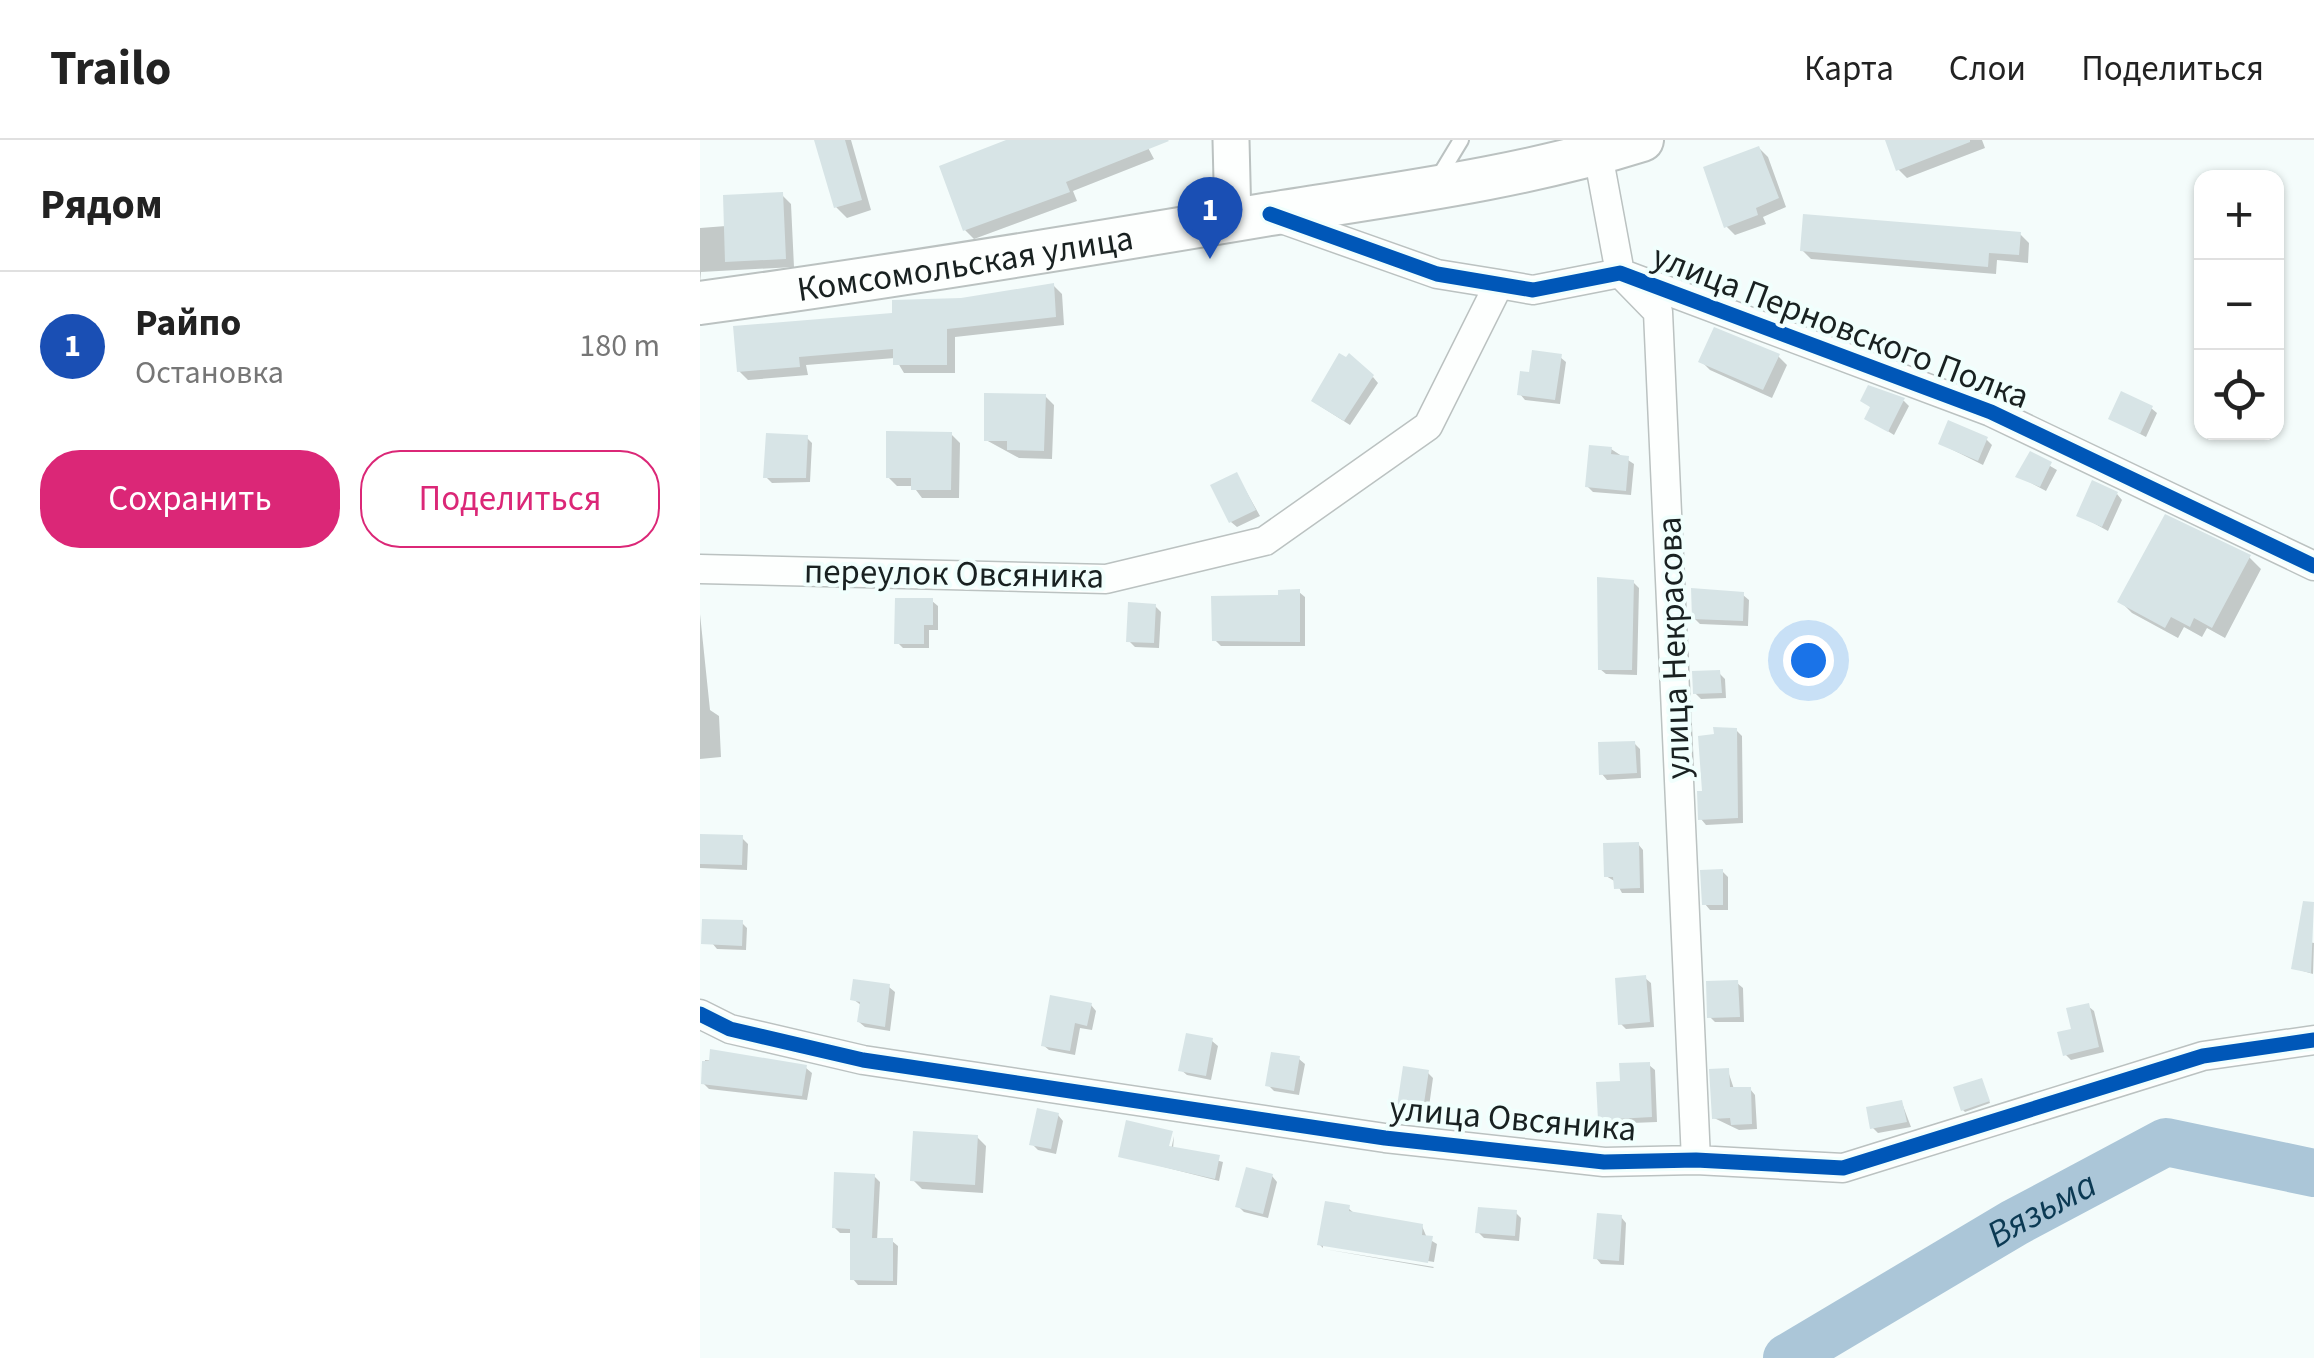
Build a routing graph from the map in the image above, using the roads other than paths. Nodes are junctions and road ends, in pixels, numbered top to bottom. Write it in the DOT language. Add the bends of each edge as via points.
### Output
graph roads {
  1 [pos="1231,140"];
  2 [pos="1461,140"];
  3 [pos="1642,140"];
  4 [pos="1598,154"];
  5 [pos="1432,189"];
  6 [pos="1252,218"];
  7 [pos="1620,272"];
  8 [pos="1499,284"];
  9 [pos="700,303"];
  10 [pos="2314,566"];
  11 [pos="700,570"];
  12 [pos="700,1014"];
  13 [pos="2314,1040"];
  14 [pos="1696,1160"];
  1 -- 6 [label="street"];
  2 -- 5 [label="lane"];
  3 -- 4 [label="main road, Комсомольская улица"];
  4 -- 5 [label="main road, Комсомольская улица"];
  4 -- 7 [label="street"];
  5 -- 6 [label="main road, Комсомольская улица"];
  6 -- 8 [label="street, улица Перновского Полка" via="1437,274"];
  6 -- 9 [label="main road, Комсомольская улица"];
  7 -- 8 [label="street, улица Перновского Полка" via="1533,290"];
  7 -- 10 [label="street, улица Перновского Полка" via="1990,412"];
  7 -- 14 [label="street, улица Некрасова" via="1658,312"];
  8 -- 11 [label="street, переулок Овсяника" via="1428,426 1265,541 1106,579"];
  12 -- 14 [label="street, улица Овсяника" via="730,1030 863,1060 1384,1138 1604,1162"];
  13 -- 14 [label="street, улица Овсяника" via="2203,1056 1842,1168"];
}
